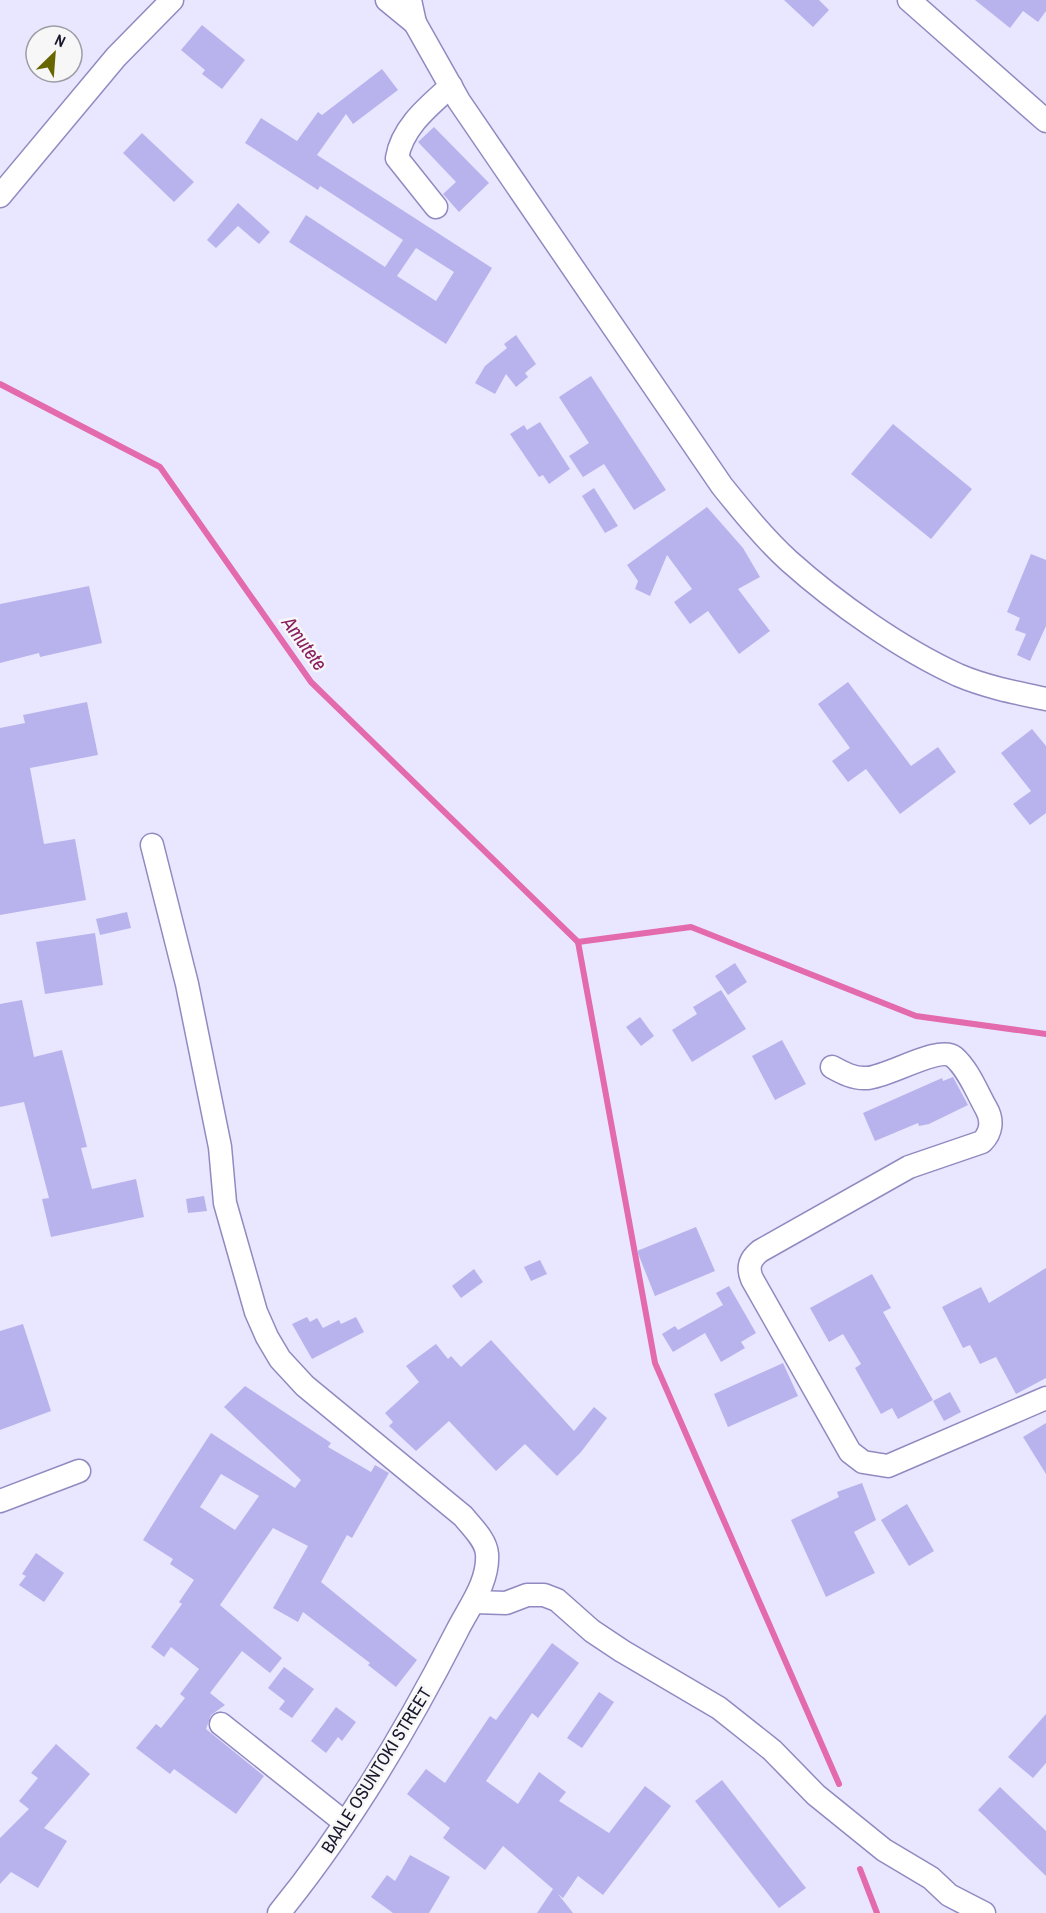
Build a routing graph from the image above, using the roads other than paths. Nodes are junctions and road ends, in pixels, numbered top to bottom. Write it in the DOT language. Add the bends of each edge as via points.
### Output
graph roads {
  1 [pos="172,0"];
  2 [pos="387,0"];
  3 [pos="410,0"];
  4 [pos="909,0"];
  5 [pos="415,23"];
  6 [pos="451,86"];
  7 [pos="1046,121"];
  8 [pos="0,196"];
  9 [pos="436,207"];
  10 [pos="1046,699"];
  11 [pos="152,845"];
  12 [pos="832,1067"];
  13 [pos="1046,1398"];
  14 [pos="79,1471"];
  15 [pos="0,1501"];
  16 [pos="474,1602"];
  17 [pos="221,1724"];
  18 [pos="344,1822"];
  19 [pos="290,1909"];
  20 [pos="984,1913"];
  1 -- 8 [label="street" via="116,57"];
  2 -- 5 [label="street"];
  3 -- 5 [label="street"];
  4 -- 7 [label="street"];
  5 -- 6 [label="street"];
  6 -- 9 [label="street" via="418,116 399,147 397,158"];
  6 -- 10 [label="street" via="722,486 789,561 833,596 958,675"];
  11 -- 16 [label="street, BAALE OSUNTOKI STREET" via="192,1007 220,1147 225,1203 256,1312 280,1359 305,1386 463,1516 483,1541 487,1554"];
  12 -- 13 [label="street" via="855,1078 868,1078 946,1053 963,1067 991,1123 982,1142 909,1167 760,1251 750,1263 752,1279 850,1452 863,1462 888,1466"];
  14 -- 15 [label="street"];
  16 -- 18 [label="street, BAALE OSUNTOKI STREET" via="415,1713"];
  16 -- 20 [label="street" via="506,1603 527,1595 557,1600 622,1652 719,1708 884,1850 931,1878 949,1895"];
  17 -- 18 [label="street"];
  18 -- 19 [label="street, BAALE OSUNTOKI STREET"];
}
